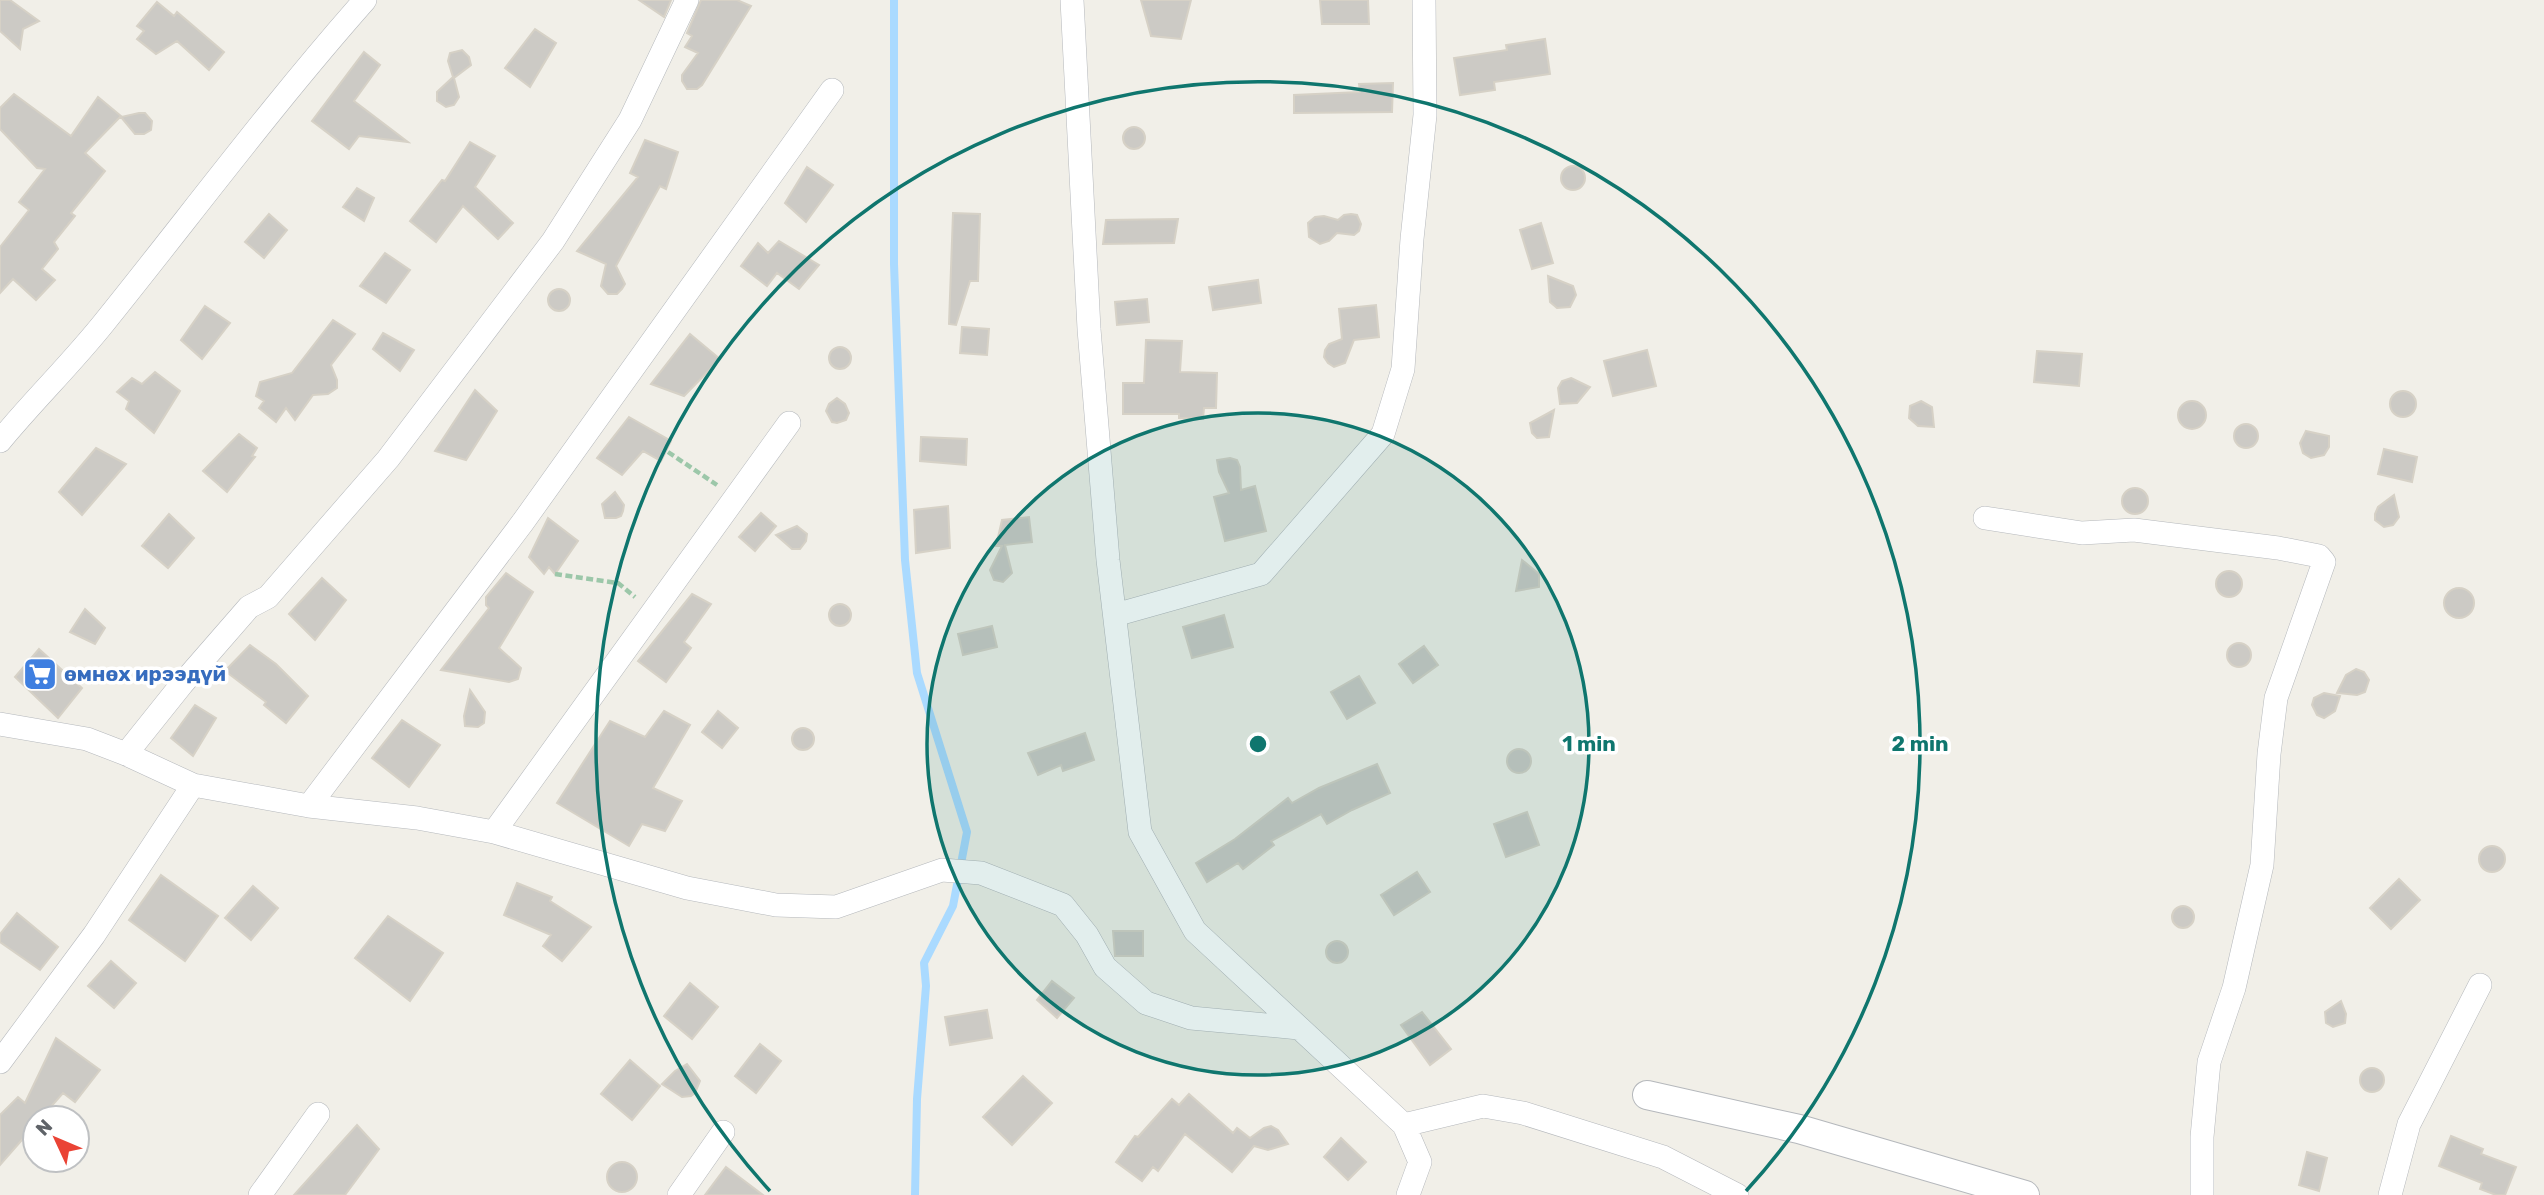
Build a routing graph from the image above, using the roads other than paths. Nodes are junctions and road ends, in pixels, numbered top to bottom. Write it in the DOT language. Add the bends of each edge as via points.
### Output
graph roads {
  1 [pos="365,0"];
  2 [pos="687,0"];
  3 [pos="1072,0"];
  4 [pos="1424,0"];
  5 [pos="832,90"];
  6 [pos="789,423"];
  7 [pos="0,440"];
  8 [pos="1985,518"];
  9 [pos="1115,615"];
  10 [pos="5,732"];
  11 [pos="126,754"];
  12 [pos="193,785"];
  13 [pos="309,807"];
  14 [pos="494,832"];
  15 [pos="2480,985"];
  16 [pos="1299,1028"];
  17 [pos="0,1062"];
  18 [pos="1647,1095"];
  19 [pos="318,1114"];
  20 [pos="1404,1125"];
  21 [pos="723,1132"];
  22 [pos="260,1195"];
  23 [pos="679,1195"];
  24 [pos="1408,1195"];
  25 [pos="1737,1195"];
  26 [pos="2025,1195"];
  27 [pos="2202,1195"];
  28 [pos="2390,1195"];
  1 -- 7 [label="street" via="101,326"];
  2 -- 11 [label="street" via="630,120 553,241 388,459 268,597 249,607"];
  3 -- 9 [label="street" via="1089,329"];
  4 -- 9 [label="street" via="1425,115 1403,369 1383,434 1261,574"];
  5 -- 13 [label="street" via="523,522"];
  6 -- 14 [label="street"];
  8 -- 27 [label="street" via="2082,533 2134,530 2278,548 2319,556 2324,562 2276,698 2262,865 2234,988 2209,1062"];
  9 -- 16 [label="street" via="1140,832 1195,931"];
  10 -- 11 [label="street" via="87,739"];
  11 -- 12 [label="street"];
  12 -- 13 [label="street"];
  12 -- 17 [label="street" via="94,935"];
  13 -- 14 [label="street" via="417,818"];
  14 -- 16 [label="street" via="687,888 776,905 836,907 942,870 979,873 1063,905 1105,967 1146,1003 1191,1018"];
  15 -- 28 [label="street" via="2409,1124"];
  16 -- 20 [label="street"];
  18 -- 26 [label="street" via="1799,1129"];
  19 -- 22 [label="street"];
  20 -- 24 [label="street" via="1420,1162"];
  20 -- 25 [label="street" via="1483,1106 1523,1113 1663,1157"];
  21 -- 23 [label="street"];
}
